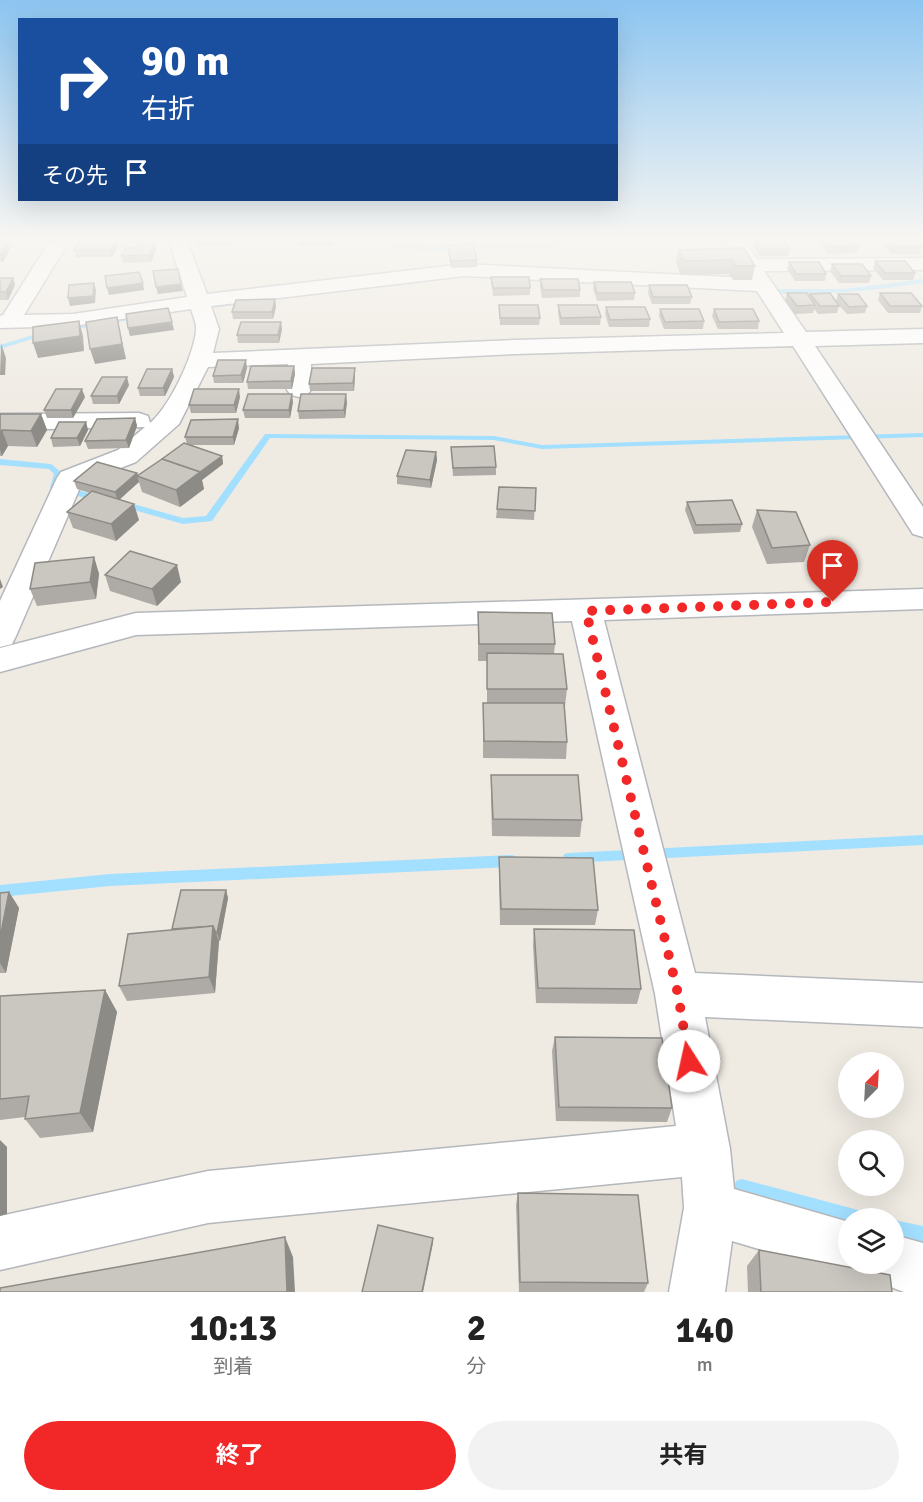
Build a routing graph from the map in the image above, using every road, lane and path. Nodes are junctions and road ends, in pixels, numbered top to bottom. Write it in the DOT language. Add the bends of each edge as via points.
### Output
graph roads {
  1 [pos="21,298"];
  2 [pos="219,298"];
  3 [pos="773,298"];
  4 [pos="196,301"];
  5 [pos="5,322"];
  6 [pos="923,336"];
  7 [pos="799,338"];
  8 [pos="300,357"];
  9 [pos="200,360"];
  10 [pos="299,390"];
  11 [pos="170,419"];
  12 [pos="0,422"];
  13 [pos="923,528"];
  14 [pos="923,599"];
  15 [pos="586,611"];
  16 [pos="0,636"];
  17 [pos="0,660"];
  18 [pos="678,994"];
  19 [pos="923,1005"];
  20 [pos="705,1149"];
  21 [pos="710,1208"];
  22 [pos="0,1244"];
  23 [pos="838,1246"];
  24 [pos="904,1265"];
  25 [pos="923,1270"];
  26 [pos="697,1292"];
  1 -- 5 [label="street"];
  2 -- 4 [label="street"];
  3 -- 7 [label="street"];
  4 -- 5 [label="street" via="74,320"];
  4 -- 9 [label="street" via="208,329"];
  6 -- 7 [label="street"];
  7 -- 8 [label="street"];
  7 -- 13 [label="street"];
  8 -- 9 [label="street"];
  8 -- 10 [label="street"];
  9 -- 11 [label="street"];
  11 -- 12 [label="street"];
  11 -- 16 [label="street" via="127,456 71,478"];
  14 -- 15 [label="street"];
  15 -- 17 [label="street" via="136,624"];
  15 -- 18 [label="street"];
  18 -- 19 [label="street"];
  18 -- 20 [label="street"];
  20 -- 21 [label="street"];
  20 -- 22 [label="street" via="208,1197"];
  21 -- 23 [label="street"];
  21 -- 26 [label="street"];
  24 -- 25 [label="street"];
}
